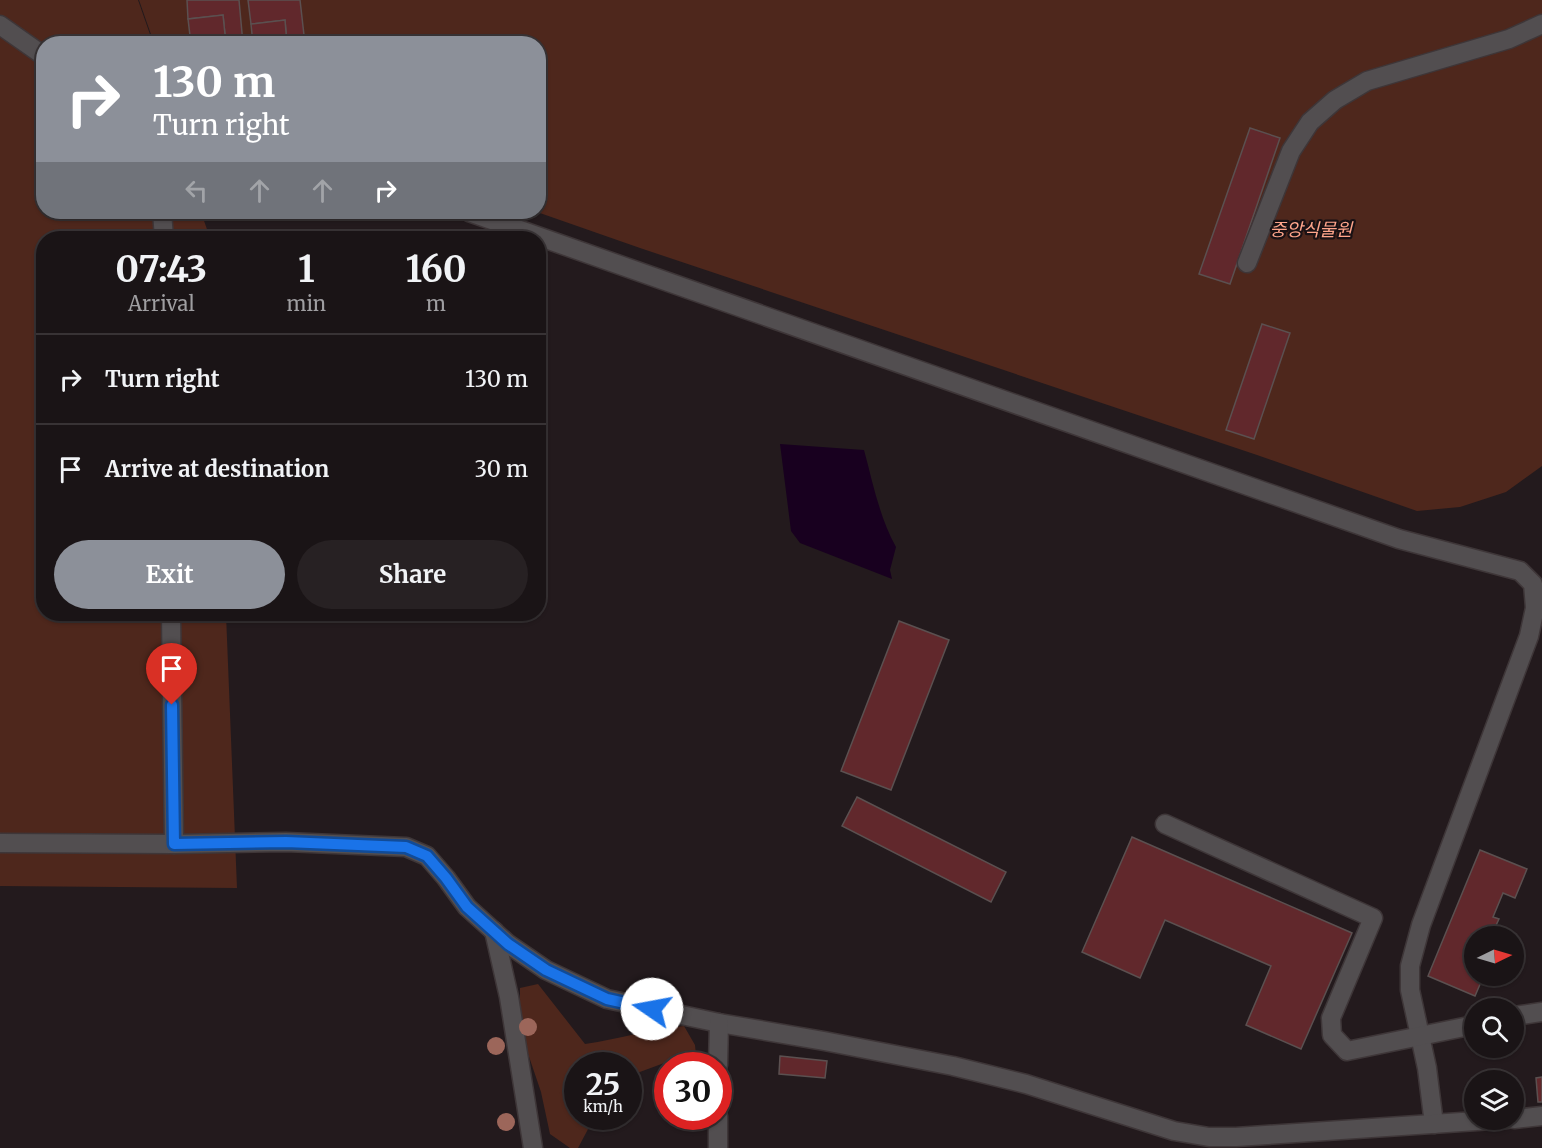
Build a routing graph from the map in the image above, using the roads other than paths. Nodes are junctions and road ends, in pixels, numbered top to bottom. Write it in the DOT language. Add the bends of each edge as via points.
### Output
graph roads {
  1 [pos="1542,24"];
  2 [pos="0,25"];
  3 [pos="36,50"];
  4 [pos="489,219"];
  5 [pos="523,231"];
  6 [pos="546,239"];
  7 [pos="1247,263"];
  8 [pos="1537,582"];
  9 [pos="171,621"];
  10 [pos="1165,824"];
  11 [pos="0,843"];
  12 [pos="174,844"];
  13 [pos="494,931"];
  14 [pos="1542,1012"];
  15 [pos="1524,1015"];
  16 [pos="719,1023"];
  17 [pos="1464,1026"];
  18 [pos="1421,1037"];
  19 [pos="718,1052"];
  20 [pos="1542,1116"];
  21 [pos="1524,1118"];
  22 [pos="1464,1122"];
  23 [pos="1434,1124"];
  24 [pos="718,1130"];
  25 [pos="533,1148"];
  26 [pos="718,1148"];
  1 -- 7 [label="street" via="1509,39 1367,81 1335,100 1310,122 1291,151"];
  2 -- 3 [label="street"];
  4 -- 5 [label="street"];
  6 -- 8 [label="street" via="1399,539 1520,571"];
  8 -- 18 [label="street" via="1528,636 1421,925 1410,966 1410,990"];
  9 -- 12 [label="street"];
  10 -- 18 [label="street" via="1373,918 1331,1018 1332,1035 1347,1051"];
  11 -- 12 [label="street"];
  12 -- 13 [label="street" via="286,842 406,847 427,856 467,907"];
  13 -- 16 [label="street" via="546,970 607,999"];
  13 -- 25 [label="street" via="509,997"];
  14 -- 15 [label="street"];
  16 -- 19 [label="street"];
  16 -- 23 [label="street" via="953,1066 1026,1084 1174,1131 1209,1137"];
  17 -- 18 [label="street"];
  18 -- 23 [label="street"];
  20 -- 21 [label="street"];
  22 -- 23 [label="street"];
  24 -- 26 [label="street"];
}
